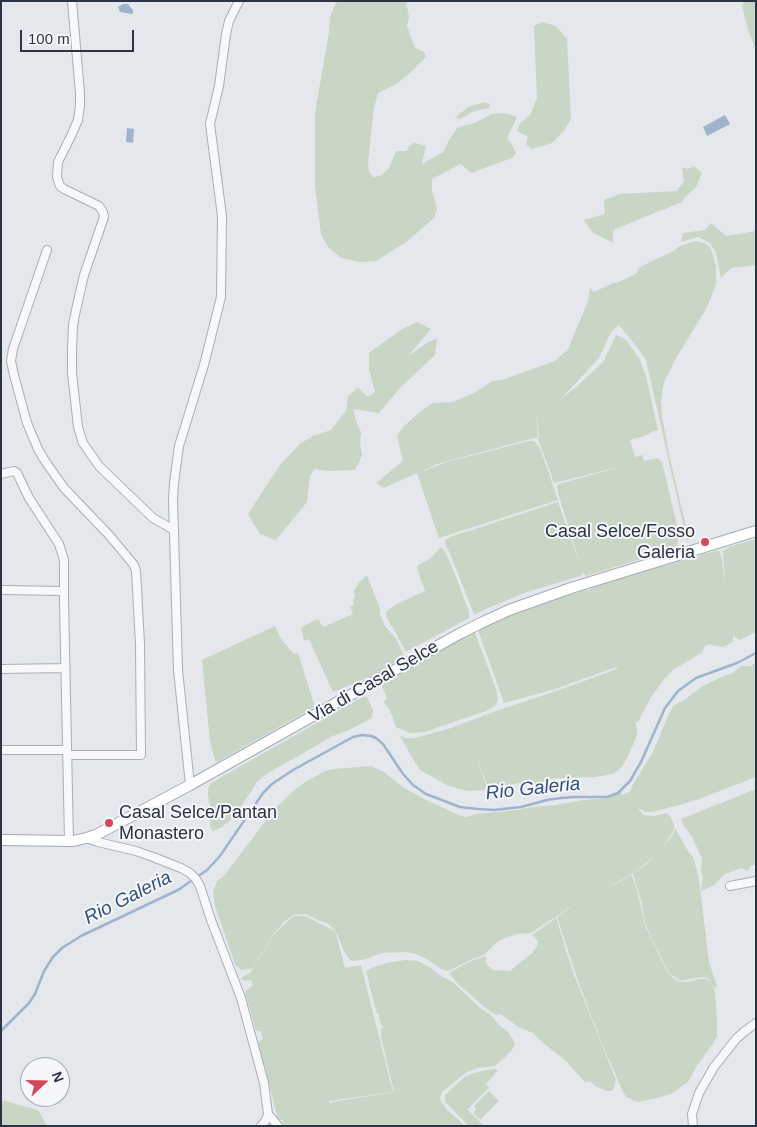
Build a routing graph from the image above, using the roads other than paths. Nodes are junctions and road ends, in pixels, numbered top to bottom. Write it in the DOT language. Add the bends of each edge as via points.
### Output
graph roads {
  1 [pos="72,1"];
  2 [pos="240,1"];
  3 [pos="47,250"];
  4 [pos="1,474"];
  5 [pos="174,530"];
  6 [pos="756,531"];
  7 [pos="1,590"];
  8 [pos="64,591"];
  9 [pos="65,668"];
  10 [pos="1,669"];
  11 [pos="1,750"];
  12 [pos="67,753"];
  13 [pos="190,785"];
  14 [pos="86,838"];
  15 [pos="1,840"];
  16 [pos="68,841"];
  17 [pos="756,881"];
  18 [pos="730,886"];
  19 [pos="756,1024"];
  20 [pos="268,1114"];
  21 [pos="261,1126"];
  22 [pos="278,1126"];
  23 [pos="693,1126"];
  1 -- 5 [label="street" via="81,98 79,116 58,162 57,178 64,189 99,206 104,217 84,275 73,326 72,373 78,427 83,443 99,466 153,518"];
  2 -- 5 [label="street" via="226,34 210,124 222,216 221,297 179,446 174,482"];
  3 -- 12 [label="street" via="13,348 15,381 27,423 45,462 64,488 134,565 140,644 141,754"];
  4 -- 8 [label="street" via="16,473 58,544 64,564"];
  5 -- 13 [label="street" via="178,670"];
  6 -- 13 [label="main road, Via di Casal Selce" via="570,588 500,614"];
  7 -- 8 [label="street"];
  8 -- 9 [label="street"];
  9 -- 10 [label="street"];
  9 -- 12 [label="street"];
  11 -- 12 [label="street"];
  12 -- 16 [label="street"];
  13 -- 14 [label="main road, Via di Casal Selce"];
  14 -- 16 [label="main road, Via di Casal Selce"];
  14 -- 20 [label="street" via="136,851 181,868 196,879 241,998 264,1084"];
  15 -- 16 [label="main road, Via di Casal Selce"];
  17 -- 18 [label="street"];
  19 -- 23 [label="street" via="736,1038 714,1067 694,1104"];
  20 -- 21 [label="street"];
  20 -- 22 [label="street"];
}
